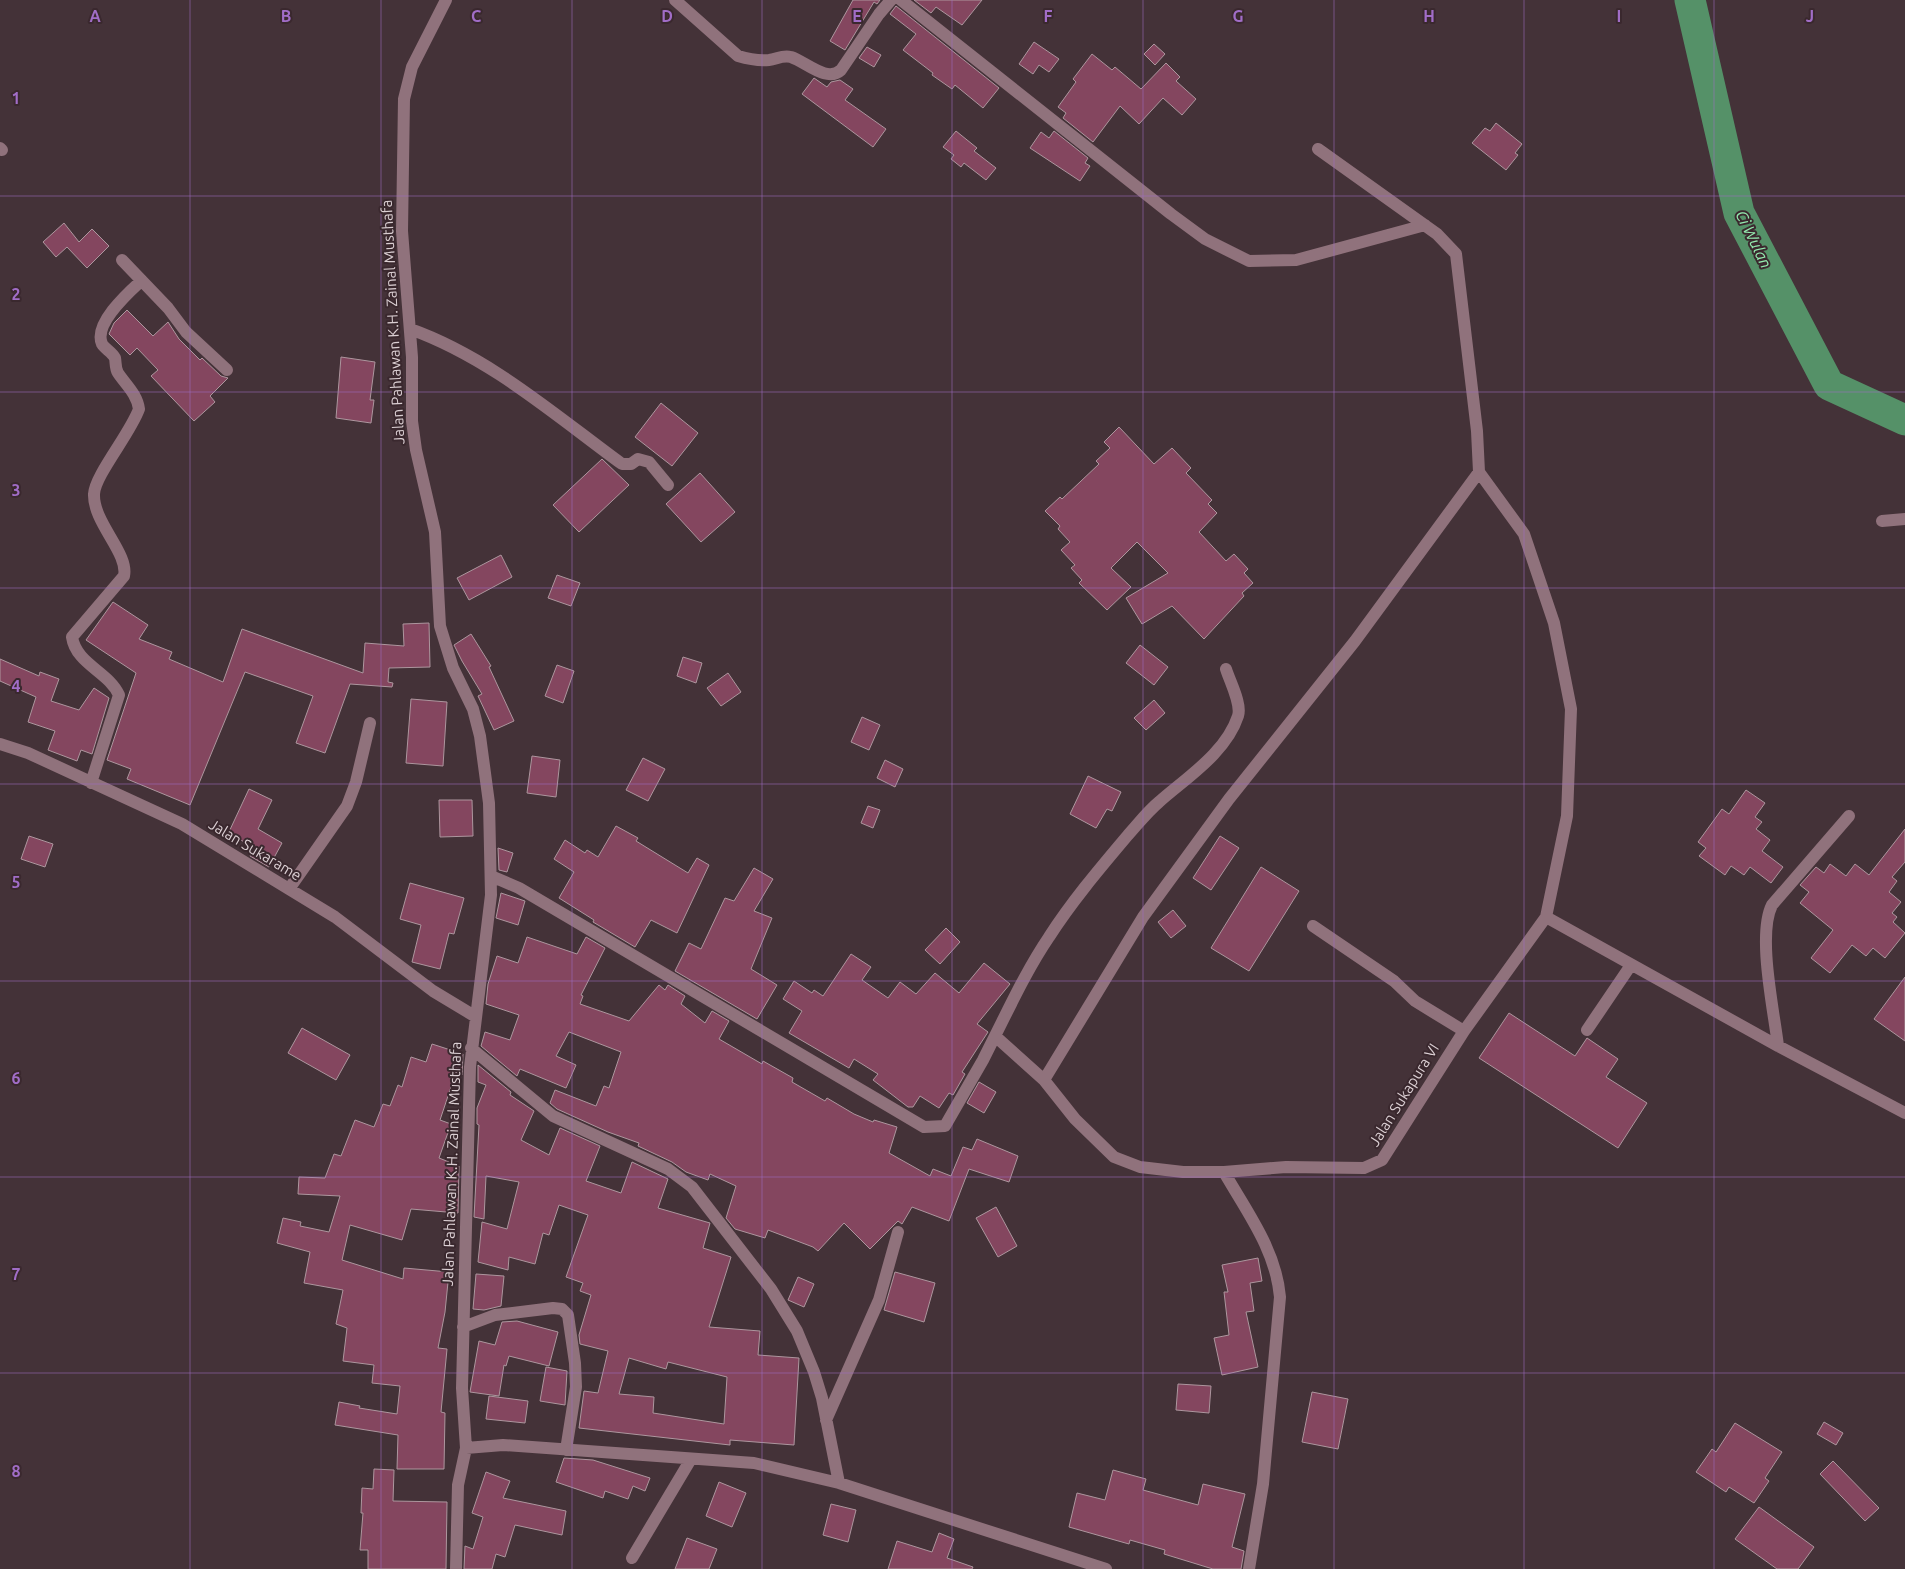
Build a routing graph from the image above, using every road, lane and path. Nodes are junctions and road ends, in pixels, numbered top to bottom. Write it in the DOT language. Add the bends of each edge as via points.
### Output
graph roads {
  1 [pos="446,0"];
  2 [pos="675,0"];
  3 [pos="892,0"];
  4 [pos="901,0"];
  5 [pos="1318,150"];
  6 [pos="1425,225"];
  7 [pos="122,260"];
  8 [pos="141,281"];
  9 [pos="410,329"];
  10 [pos="227,370"];
  11 [pos="1479,472"];
  12 [pos="668,485"];
  13 [pos="1905,519"];
  14 [pos="1882,521"];
  15 [pos="1226,669"];
  16 [pos="370,723"];
  17 [pos="0,744"];
  18 [pos="91,783"];
  19 [pos="1849,816"];
  20 [pos="491,876"];
  21 [pos="289,890"];
  22 [pos="1546,918"];
  23 [pos="1313,926"];
  24 [pos="1631,965"];
  25 [pos="476,1017"];
  26 [pos="1464,1030"];
  27 [pos="1587,1030"];
  28 [pos="994,1036"];
  29 [pos="1778,1046"];
  30 [pos="472,1048"];
  31 [pos="1044,1080"];
  32 [pos="1905,1113"];
  33 [pos="1224,1172"];
  34 [pos="898,1232"];
  35 [pos="463,1328"];
  36 [pos="826,1420"];
  37 [pos="466,1448"];
  38 [pos="566,1450"];
  39 [pos="691,1459"];
  40 [pos="839,1483"];
  41 [pos="632,1558"];
  42 [pos="456,1569"];
  43 [pos="1106,1569"];
  44 [pos="1249,1569"];
  1 -- 9 [label="street, Jalan Pahlawan K.H. Zainal Musthafa" via="412,67 404,99 402,230"];
  2 -- 3 [label="street" via="738,56 770,60 781,56 792,58 829,75 841,70"];
  4 -- 6 [label="street" via="1171,214 1206,240 1238,257 1249,261 1296,260"];
  5 -- 6 [label="street"];
  6 -- 11 [label="street" via="1456,254"];
  7 -- 8 [label="street"];
  8 -- 10 [label="street" via="186,332"];
  8 -- 18 [label="street" via="116,303 101,339 115,359 117,371 139,409 98,481 94,494 96,508 123,563 124,576 72,637 87,664 119,695"];
  9 -- 12 [label="street" via="435,338 493,369 622,464 631,464 638,459 649,462"];
  9 -- 20 [label="street, Jalan Pahlawan K.H. Zainal Musthafa" via="412,421 435,532 440,626 453,668 473,709 480,736 489,803"];
  11 -- 22 [label="street" via="1524,534 1554,623 1571,709 1566,816"];
  11 -- 31 [label="street" via="1355,641 1229,800 1143,916"];
  13 -- 14 [label="street"];
  15 -- 28 [label="street" via="1239,709 1229,732 1213,756 1158,802 1099,870 1050,936"];
  16 -- 21 [label="street" via="347,806"];
  17 -- 18 [label="street, Jalan Sukarame" via="28,753"];
  18 -- 21 [label="street, Jalan Sukarame" via="182,824"];
  19 -- 29 [label="street" via="1766,916 1767,956"];
  20 -- 25 [label="street, Jalan Pahlawan K.H. Zainal Musthafa"];
  20 -- 28 [label="street" via="519,888 924,1127 945,1126"];
  21 -- 25 [label="street, Jalan Sukarame" via="335,917 432,991"];
  22 -- 24 [label="street"];
  22 -- 26 [label="street, Jalan Sukapura VI"];
  23 -- 26 [label="street" via="1394,981 1416,1001"];
  24 -- 27 [label="street"];
  24 -- 29 [label="street"];
  25 -- 30 [label="street, Jalan Pahlawan K.H. Zainal Musthafa"];
  26 -- 33 [label="street, Jalan Sukapura VI" via="1382,1160 1364,1168 1286,1167"];
  28 -- 31 [label="street, Jalan Sukapura VI"];
  29 -- 32 [label="street"];
  30 -- 35 [label="street, Jalan Pahlawan K.H. Zainal Musthafa"];
  30 -- 36 [label="street" via="553,1116 668,1169 692,1187 771,1289 797,1331 814,1372"];
  31 -- 33 [label="street, Jalan Sukapura VI" via="1074,1119 1114,1157 1140,1167"];
  33 -- 44 [label="street" via="1269,1251 1278,1275 1280,1297 1263,1484"];
  34 -- 36 [label="street" via="879,1300"];
  35 -- 37 [label="street, Jalan Pahlawan K.H. Zainal Musthafa"];
  35 -- 38 [label="street" via="495,1315 553,1308 568,1315 576,1387"];
  36 -- 40 [label="street"];
  37 -- 38 [label="street" via="503,1445"];
  37 -- 42 [label="street, Jalan Pahlawan K.H. Zainal Musthafa" via="458,1486"];
  38 -- 39 [label="street"];
  39 -- 40 [label="street" via="754,1463"];
  39 -- 41 [label="street"];
  40 -- 43 [label="street"];
}
